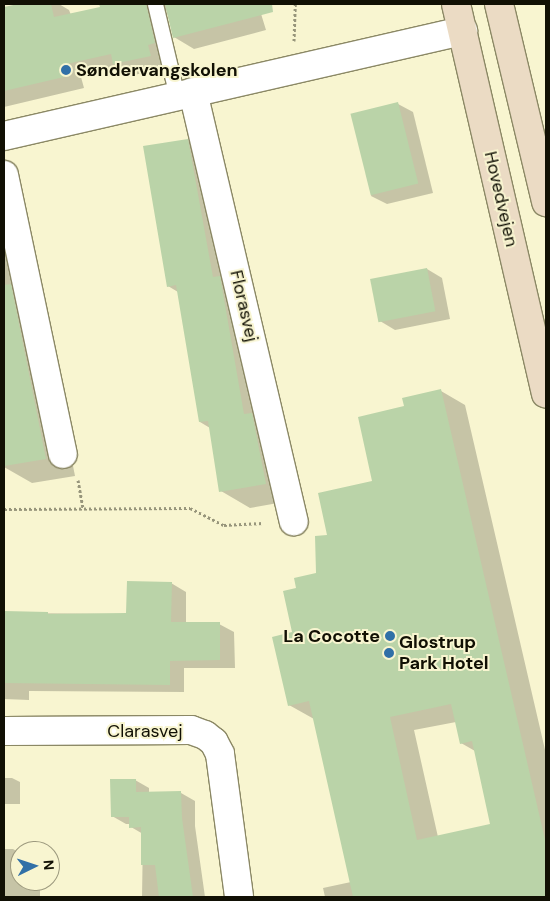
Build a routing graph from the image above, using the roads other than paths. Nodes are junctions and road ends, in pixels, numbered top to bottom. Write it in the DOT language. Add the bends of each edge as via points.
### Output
graph roads {
  1 [pos="155,4"];
  2 [pos="456,4"];
  3 [pos="499,4"];
  4 [pos="463,31"];
  5 [pos="185,94"];
  6 [pos="4,136"];
  7 [pos="4,175"];
  8 [pos="546,202"];
  9 [pos="546,394"];
  10 [pos="63,454"];
  11 [pos="294,521"];
  12 [pos="4,731"];
  13 [pos="239,897"];
  1 -- 5 [label="lane"];
  2 -- 4 [label="main road, Hovedvejen"];
  3 -- 8 [label="main road"];
  4 -- 5 [label="street"];
  4 -- 9 [label="main road, Hovedvejen"];
  5 -- 6 [label="street"];
  5 -- 11 [label="street, Florasvej"];
  7 -- 10 [label="street"];
  12 -- 13 [label="street, Clarasvej" via="191,730 205,735 214,742 220,754"];
}
